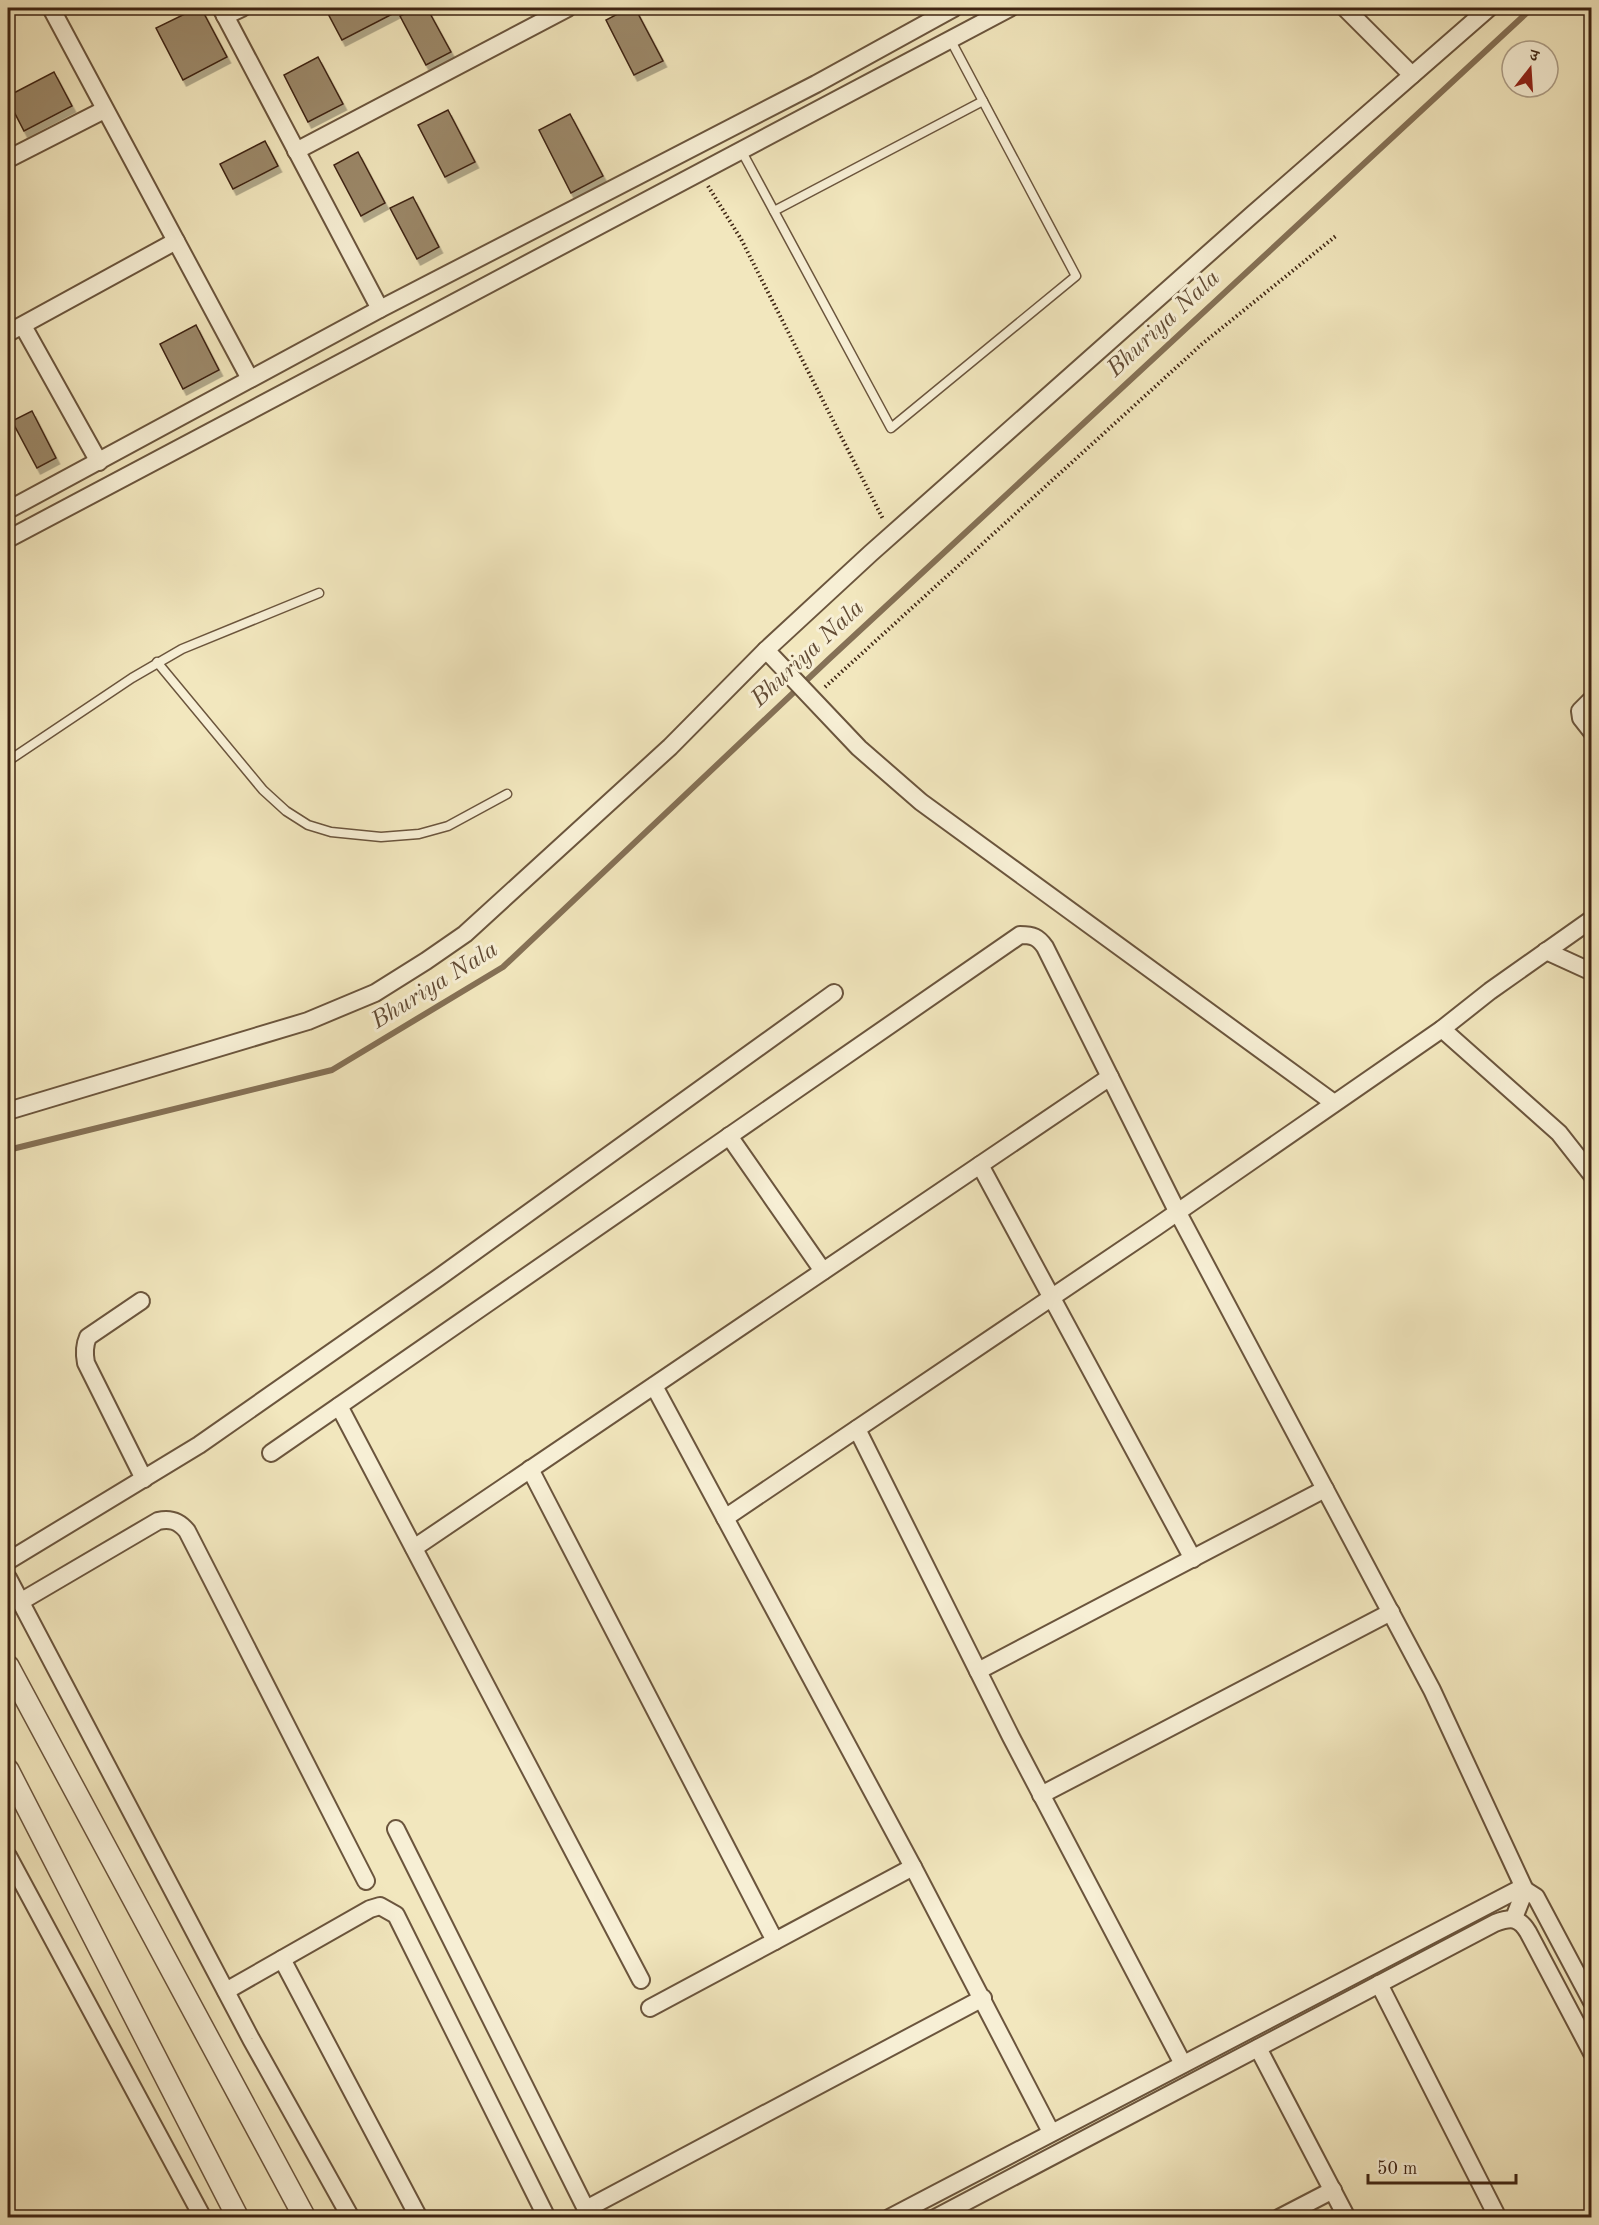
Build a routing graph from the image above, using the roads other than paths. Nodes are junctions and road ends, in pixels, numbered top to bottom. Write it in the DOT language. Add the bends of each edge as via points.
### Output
graph roads {
  1 [pos="53,8"];
  2 [pos="242,8"];
  3 [pos="568,8"];
  4 [pos="1010,8"];
  5 [pos="1345,8"];
  6 [pos="1489,8"];
  7 [pos="942,10"];
  8 [pos="223,11"];
  9 [pos="950,39"];
  10 [pos="1412,75"];
  11 [pos="983,101"];
  12 [pos="104,110"];
  13 [pos="741,150"];
  14 [pos="296,151"];
  15 [pos="8,159"];
  16 [pos="774,211"];
  17 [pos="176,241"];
  18 [pos="380,309"];
  19 [pos="23,326"];
  20 [pos="8,333"];
  21 [pos="250,379"];
  22 [pos="99,462"];
  23 [pos="8,510"];
  24 [pos="8,539"];
  25 [pos="319,593"];
  26 [pos="766,650"];
  27 [pos="158,662"];
  28 [pos="1592,699"];
  29 [pos="1592,732"];
  30 [pos="8,761"];
  31 [pos="507,794"];
  32 [pos="1592,919"];
  33 [pos="1546,951"];
  34 [pos="1592,972"];
  35 [pos="834,993"];
  36 [pos="1442,1029"];
  37 [pos="1110,1077"];
  38 [pos="1334,1103"];
  39 [pos="8,1111"];
  40 [pos="729,1137"];
  41 [pos="980,1165"];
  42 [pos="1592,1175"];
  43 [pos="1177,1211"];
  44 [pos="823,1271"];
  45 [pos="1052,1296"];
  46 [pos="141,1301"];
  47 [pos="654,1386"];
  48 [pos="339,1406"];
  49 [pos="857,1429"];
  50 [pos="271,1453"];
  51 [pos="530,1469"];
  52 [pos="144,1479"];
  53 [pos="1325,1489"];
  54 [pos="725,1518"];
  55 [pos="414,1548"];
  56 [pos="1193,1558"];
  57 [pos="8,1561"];
  58 [pos="8,1578"];
  59 [pos="20,1602"];
  60 [pos="1391,1612"];
  61 [pos="8,1666"];
  62 [pos="978,1671"];
  63 [pos="8,1770"];
  64 [pos="1041,1795"];
  65 [pos="396,1829"];
  66 [pos="8,1856"];
  67 [pos="913,1867"];
  68 [pos="366,1881"];
  69 [pos="1525,1890"];
  70 [pos="1514,1918"];
  71 [pos="775,1941"];
  72 [pos="282,1959"];
  73 [pos="641,1980"];
  74 [pos="1379,1984"];
  75 [pos="1587,1984"];
  76 [pos="226,1991"];
  77 [pos="983,1998"];
  78 [pos="1592,2002"];
  79 [pos="650,2008"];
  80 [pos="1258,2048"];
  81 [pos="1592,2053"];
  82 [pos="1183,2064"];
  83 [pos="1051,2132"];
  84 [pos="1333,2190"];
  85 [pos="588,2213"];
  86 [pos="203,2217"];
  87 [pos="238,2217"];
  88 [pos="305,2217"];
  89 [pos="351,2217"];
  90 [pos="419,2217"];
  91 [pos="547,2217"];
  92 [pos="889,2217"];
  93 [pos="934,2217"];
  94 [pos="1280,2217"];
  95 [pos="1347,2217"];
  96 [pos="1498,2217"];
  1 -- 12 [label="street"];
  2 -- 8 [label="street"];
  3 -- 14 [label="street"];
  4 -- 9 [label="street"];
  5 -- 10 [label="street"];
  6 -- 10 [label="street"];
  7 -- 9 [label="street"];
  7 -- 18 [label="street" via="805,89"];
  8 -- 14 [label="street"];
  9 -- 11 [label="lane"];
  9 -- 13 [label="street"];
  10 -- 26 [label="street"];
  11 -- 16 [label="lane"];
  11 -- 16 [label="lane" via="1076,276 891,428"];
  12 -- 15 [label="street"];
  12 -- 17 [label="street"];
  13 -- 16 [label="lane"];
  13 -- 24 [label="street"];
  14 -- 18 [label="street"];
  17 -- 19 [label="street"];
  17 -- 21 [label="street"];
  18 -- 21 [label="street"];
  19 -- 20 [label="street"];
  19 -- 22 [label="street"];
  21 -- 22 [label="street"];
  22 -- 23 [label="street"];
  25 -- 27 [label="lane" via="216,633"];
  26 -- 38 [label="street" via="859,748 921,802"];
  26 -- 39 [label="street" via="670,747 516,890 465,934 375,993 308,1021"];
  27 -- 30 [label="lane"];
  27 -- 31 [label="lane" via="263,790 308,825 381,837 419,834 448,826"];
  28 -- 29 [label="street" via="1580,711"];
  32 -- 33 [label="street"];
  33 -- 34 [label="street"];
  33 -- 36 [label="street"];
  35 -- 52 [label="street" via="438,1278"];
  36 -- 38 [label="street"];
  36 -- 42 [label="street" via="1559,1133"];
  37 -- 40 [label="street" via="1045,947 1032,935 1020,935"];
  37 -- 41 [label="street"];
  37 -- 43 [label="street"];
  38 -- 43 [label="street"];
  40 -- 44 [label="street"];
  40 -- 48 [label="street"];
  41 -- 44 [label="street"];
  41 -- 45 [label="street"];
  43 -- 45 [label="street"];
  43 -- 53 [label="street"];
  44 -- 47 [label="street"];
  45 -- 49 [label="street"];
  45 -- 56 [label="street"];
  46 -- 52 [label="street" via="88,1337 84,1353"];
  47 -- 51 [label="street"];
  47 -- 54 [label="street"];
  48 -- 50 [label="street"];
  48 -- 55 [label="street"];
  49 -- 54 [label="street"];
  49 -- 62 [label="street"];
  51 -- 55 [label="street"];
  51 -- 71 [label="street"];
  52 -- 57 [label="street"];
  53 -- 56 [label="street"];
  53 -- 60 [label="street"];
  54 -- 67 [label="street"];
  55 -- 73 [label="street"];
  56 -- 62 [label="street"];
  58 -- 59 [label="street"];
  59 -- 68 [label="street" via="158,1521 166,1519 182,1525"];
  59 -- 76 [label="street"];
  60 -- 64 [label="street"];
  60 -- 69 [label="street" via="1432,1690"];
  61 -- 88 [label="street"];
  62 -- 64 [label="street"];
  63 -- 87 [label="street"];
  64 -- 82 [label="street"];
  65 -- 85 [label="street"];
  66 -- 86 [label="street"];
  67 -- 71 [label="street"];
  67 -- 77 [label="street"];
  69 -- 70 [label="street"];
  69 -- 75 [label="street" via="1536,1897"];
  69 -- 82 [label="street" via="1507,1894"];
  70 -- 74 [label="street" via="1495,1923"];
  70 -- 81 [label="street" via="1528,1932"];
  71 -- 79 [label="street"];
  72 -- 76 [label="street"];
  72 -- 90 [label="street"];
  72 -- 91 [label="street" via="370,1909 380,1906 396,1915"];
  74 -- 80 [label="street"];
  74 -- 96 [label="street"];
  75 -- 78 [label="street"];
  76 -- 89 [label="street"];
  77 -- 83 [label="street"];
  77 -- 85 [label="street"];
  80 -- 84 [label="street"];
  80 -- 93 [label="street"];
  82 -- 83 [label="street"];
  83 -- 92 [label="street"];
  84 -- 94 [label="street"];
  84 -- 95 [label="street"];
}
